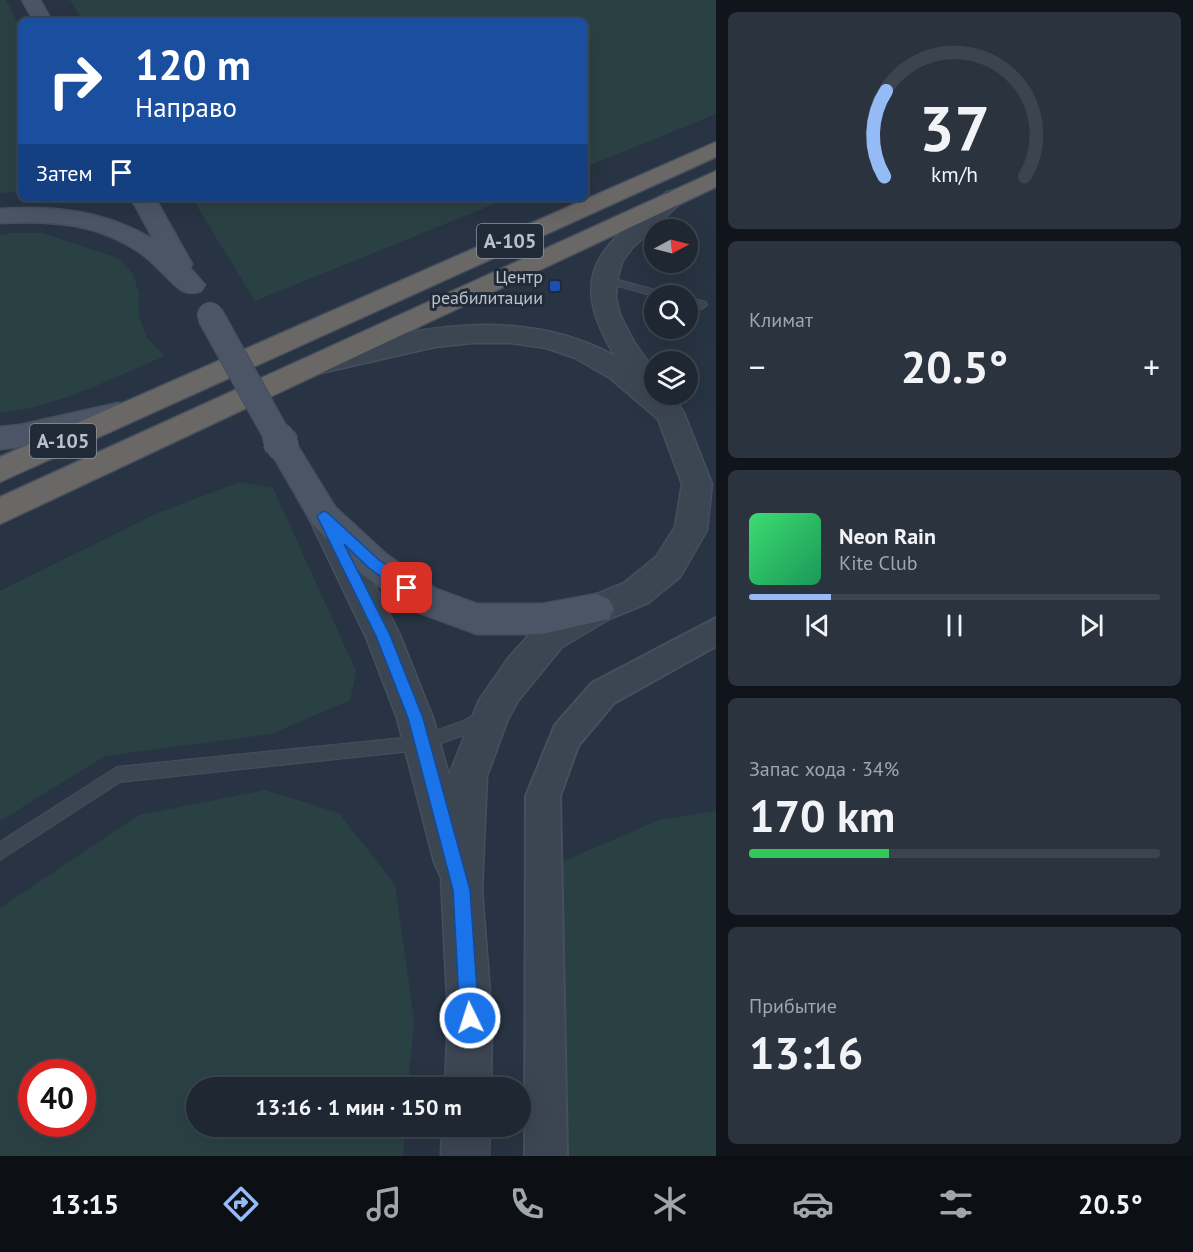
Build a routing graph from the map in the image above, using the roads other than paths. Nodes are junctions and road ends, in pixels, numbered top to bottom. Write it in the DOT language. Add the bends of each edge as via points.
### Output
graph roads {
  1 [pos="31,0"];
  2 [pos="41,18"];
  3 [pos="716,149"];
  4 [pos="716,178"];
  5 [pos="675,197"];
  6 [pos="24,201"];
  7 [pos="145,201"];
  8 [pos="0,210"];
  9 [pos="0,216"];
  10 [pos="604,279"];
  11 [pos="192,285"];
  12 [pos="644,290"];
  13 [pos="698,304"];
  14 [pos="702,305"];
  15 [pos="319,364"];
  16 [pos="644,377"];
  17 [pos="644,389"];
  18 [pos="663,405"];
  19 [pos="126,412"];
  20 [pos="0,438"];
  21 [pos="0,470"];
  22 [pos="0,511"];
  23 [pos="324,516"];
  24 [pos="597,609"];
  25 [pos="716,630"];
  26 [pos="492,712"];
  27 [pos="422,743"];
  28 [pos="0,852"];
  29 [pos="461,890"];
  30 [pos="468,1077"];
  31 [pos="466,1137"];
  32 [pos="465,1156"];
  33 [pos="546,1156"];
  1 -- 2 [label="main road"];
  3 -- 19 [label="highway, А-105"];
  4 -- 5 [label="highway, А-105"];
  5 -- 10 [label="street" via="624,242 606,267"];
  5 -- 15 [label="highway, А-105"];
  6 -- 8 [label="main road"];
  7 -- 11 [label="main road"];
  9 -- 11 [label="main road" via="53,214 112,226 168,260"];
  10 -- 12 [label="lane"];
  10 -- 16 [label="street" via="605,314"];
  11 -- 23 [label="main road, bridge"];
  13 -- 14 [label="lane"];
  15 -- 17 [label="street" via="392,345 455,334 501,332 547,338 584,352"];
  15 -- 22 [label="highway, А-105"];
  18 -- 24 [label="street" via="684,446 697,484 691,530 668,567 636,593"];
  19 -- 20 [label="main road"];
  19 -- 21 [label="highway, А-105"];
  23 -- 24 [label="main road" via="374,564 424,600 477,619 542,620"];
  23 -- 27 [label="street" via="383,635"];
  24 -- 26 [label="street" via="550,636 516,675"];
  25 -- 33 [label="street" via="603,693 566,736 543,796"];
  26 -- 27 [label="lane" via="467,727"];
  26 -- 29 [label="street" via="468,776"];
  27 -- 28 [label="lane" via="117,775"];
  27 -- 29 [label="street"];
  29 -- 30 [label="street" via="470,1018"];
  31 -- 32 [label="street"];
}
